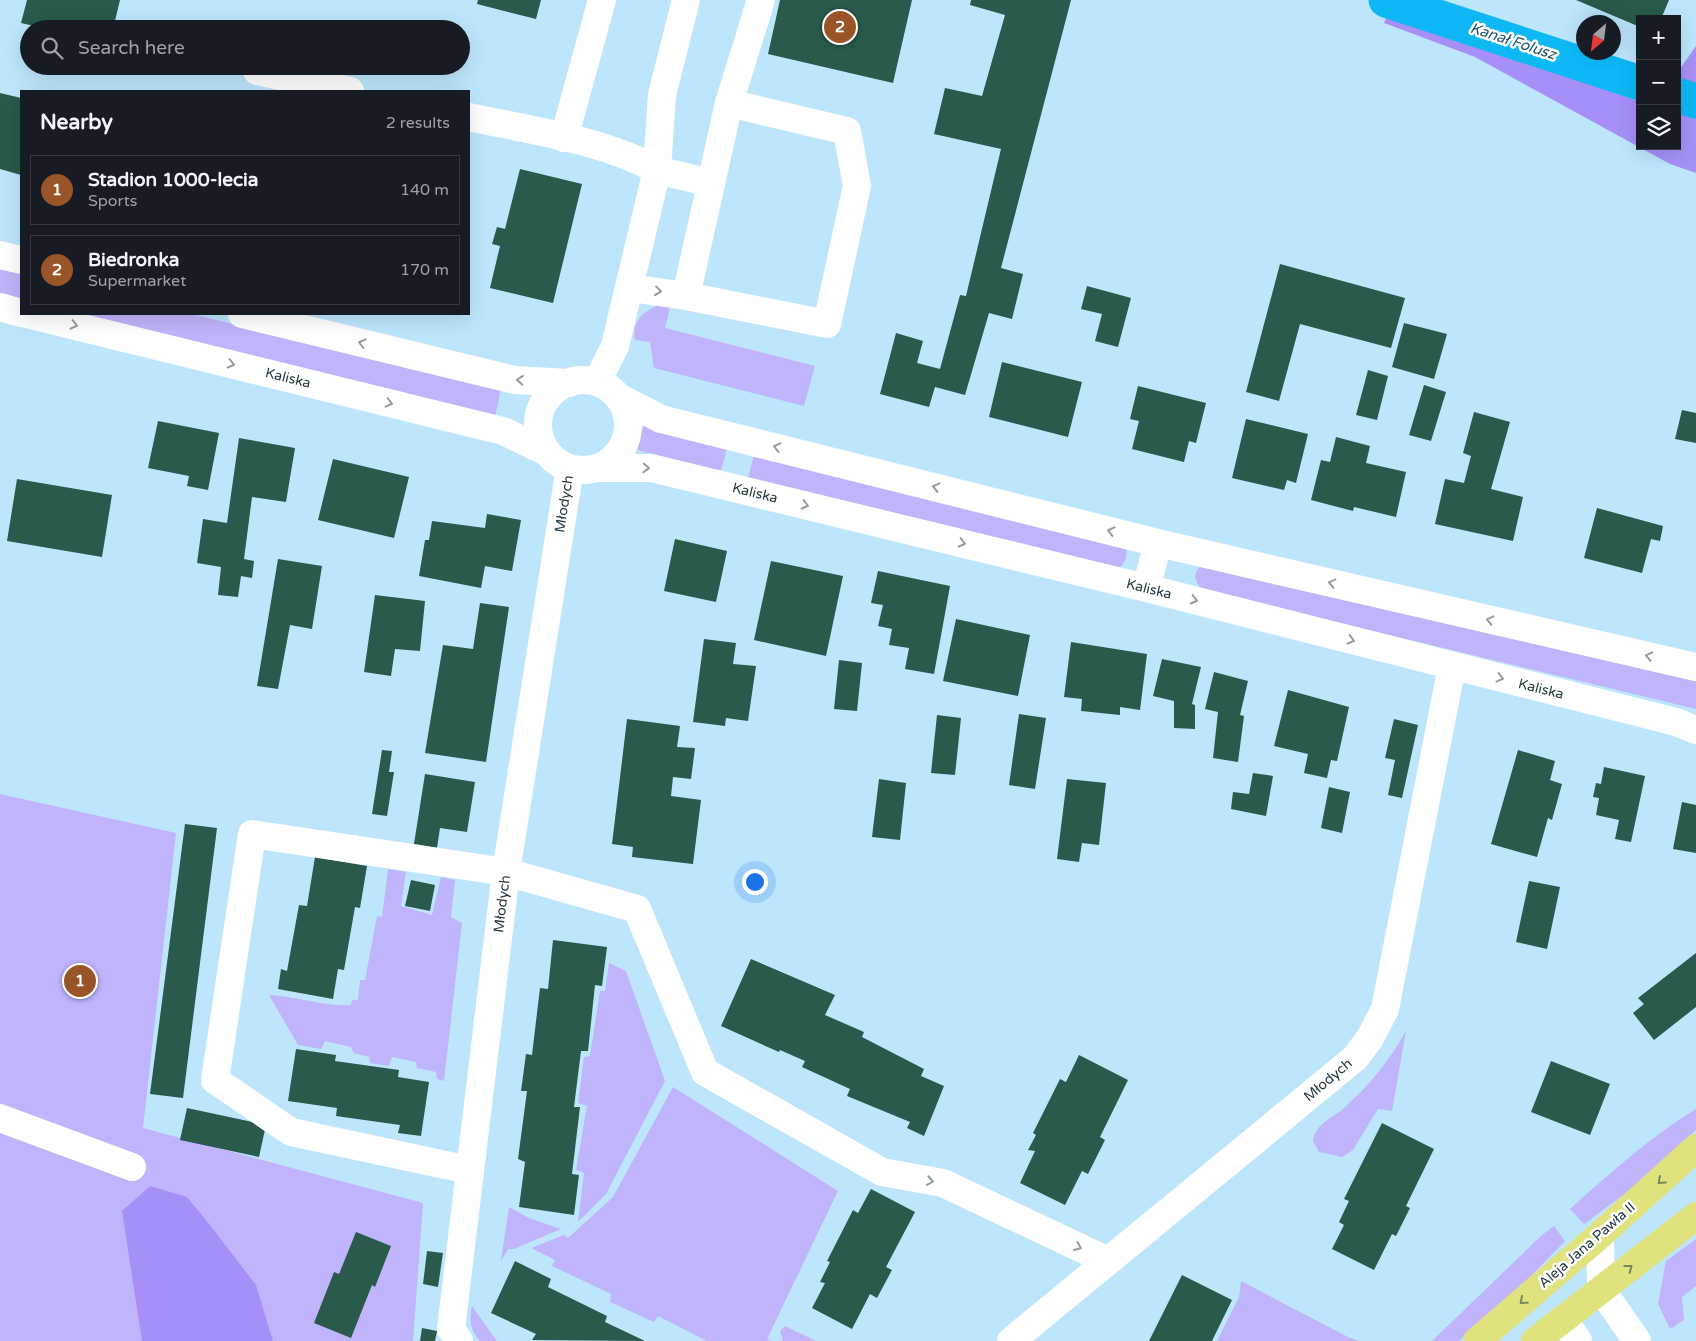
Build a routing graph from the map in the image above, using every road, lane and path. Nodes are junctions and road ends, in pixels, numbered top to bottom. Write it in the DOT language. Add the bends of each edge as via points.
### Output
graph roads {
  1 [pos="602,0"];
  2 [pos="686,0"];
  3 [pos="761,0"];
  4 [pos="276,75"];
  5 [pos="345,90"];
  6 [pos="730,103"];
  7 [pos="470,117"];
  8 [pos="564,138"];
  9 [pos="657,170"];
  10 [pos="711,183"];
  11 [pos="0,255"];
  12 [pos="20,260"];
  13 [pos="630,288"];
  14 [pos="686,296"];
  15 [pos="0,307"];
  16 [pos="20,312"];
  17 [pos="30,315"];
  18 [pos="246,315"];
  19 [pos="597,382"];
  20 [pos="569,383"];
  21 [pos="620,398"];
  22 [pos="547,452"];
  23 [pos="570,468"];
  24 [pos="598,468"];
  25 [pos="1158,542"];
  26 [pos="1146,588"];
  27 [pos="1452,666"];
  28 [pos="1696,667"];
  29 [pos="1696,730"];
  30 [pos="506,872"];
  31 [pos="0,1118"];
  32 [pos="1696,1148"];
  33 [pos="132,1167"];
  34 [pos="469,1170"];
  35 [pos="1696,1216"];
  36 [pos="1600,1235"];
  37 [pos="1108,1261"];
  38 [pos="1601,1289"];
  39 [pos="1570,1330"];
  40 [pos="459,1341"];
  41 [pos="1011,1341"];
  42 [pos="1477,1341"];
  43 [pos="1535,1341"];
  44 [pos="1637,1341"];
  1 -- 8 [label="street"];
  2 -- 9 [label="street" via="662,95"];
  3 -- 6 [label="street"];
  4 -- 5 [label="street"];
  6 -- 10 [label="street"];
  6 -- 14 [label="street" via="847,131 857,186 827,324"];
  7 -- 8 [label="street"];
  8 -- 9 [label="street" via="636,158"];
  9 -- 10 [label="street"];
  9 -- 13 [label="street"];
  10 -- 14 [label="street"];
  11 -- 12 [label="street"];
  13 -- 14 [label="street, one-way"];
  13 -- 19 [label="street" via="615,346"];
  15 -- 16 [label="street"];
  17 -- 22 [label="street, Kaliska, one-way" via="503,431"];
  20 -- 18 [label="street, one-way" via="515,380"];
  19 -- 20 [label="street"];
  19 -- 21 [label="street"];
  20 -- 22 [label="street" via="556,389 540,412 538,425"];
  21 -- 24 [label="street" via="626,411 626,438 620,451"];
  25 -- 21 [label="street, one-way" via="662,419"];
  22 -- 23 [label="street"];
  23 -- 24 [label="street"];
  23 -- 30 [label="street, Młodych"];
  24 -- 26 [label="street, Kaliska, one-way" via="651,468"];
  25 -- 26 [label="street"];
  28 -- 25 [label="street, one-way"];
  26 -- 27 [label="street, Kaliska, one-way"];
  27 -- 29 [label="street, Kaliska, one-way" via="1676,722"];
  27 -- 37 [label="street, Młodych" via="1385,1009 1370,1038 1355,1058"];
  30 -- 34 [label="street, Młodych"];
  30 -- 34 [label="street" via="252,834 215,1080 291,1132"];
  30 -- 37 [label="street, one-way" via="637,909 705,1072 882,1172 942,1183"];
  31 -- 33 [label="street"];
  32 -- 36 [label="main road, Aleja Jana Pawła II, one-way"];
  34 -- 40 [label="street, Młodych" via="451,1329"];
  38 -- 35 [label="main road, one-way"];
  36 -- 38 [label="street"];
  36 -- 42 [label="main road, Aleja Jana Pawła II, one-way"];
  37 -- 41 [label="street, Młodych"];
  38 -- 39 [label="main road"];
  38 -- 44 [label="street"];
  39 -- 43 [label="main road"];
}
